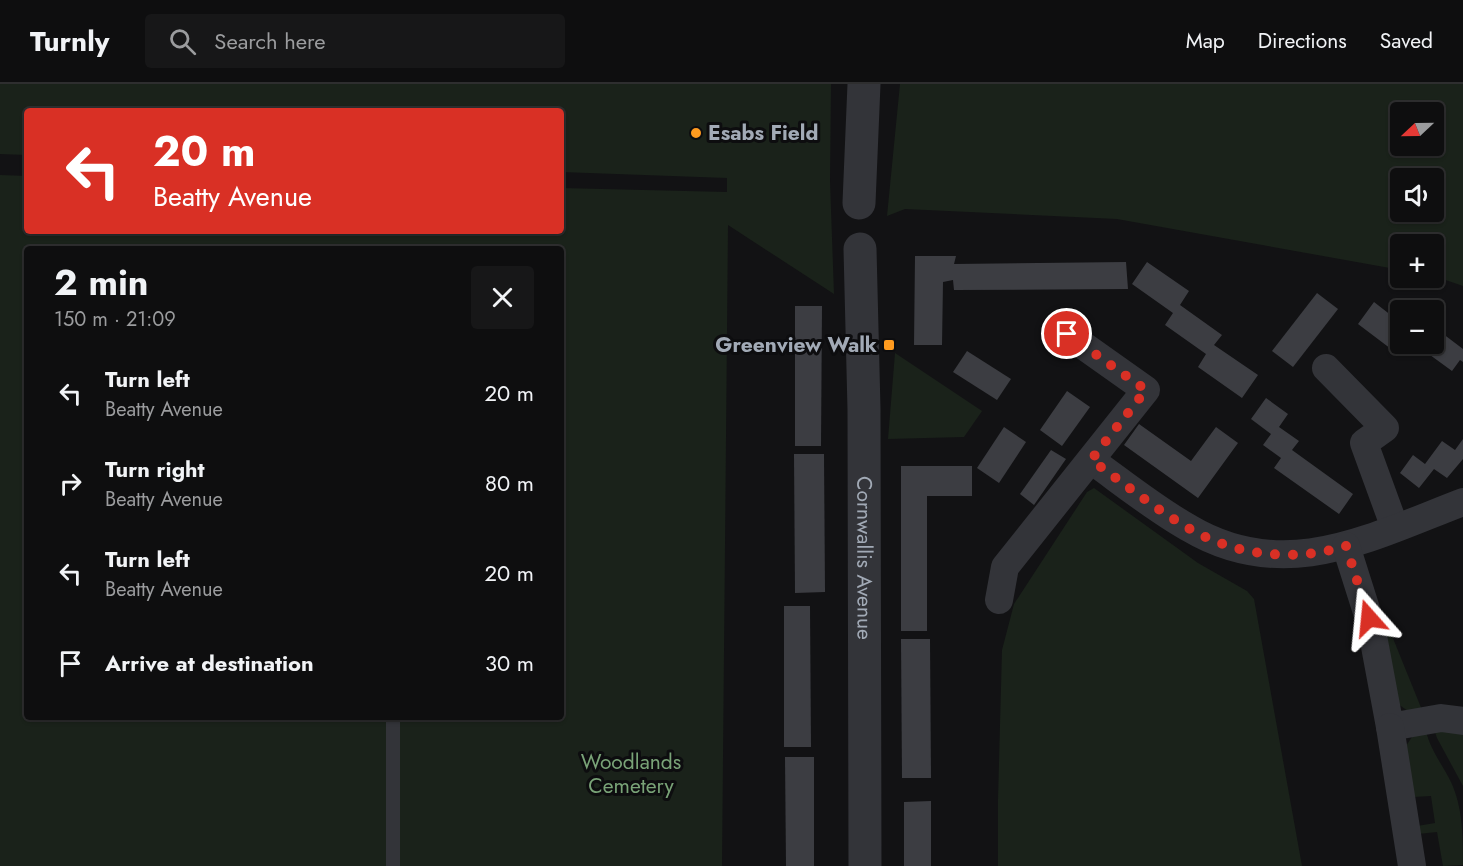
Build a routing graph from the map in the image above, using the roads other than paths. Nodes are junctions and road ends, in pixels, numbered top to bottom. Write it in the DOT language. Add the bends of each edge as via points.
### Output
graph roads {
  1 [pos="864,84"];
  2 [pos="1067,334"];
  3 [pos="1326,368"];
  4 [pos="1091,460"];
  5 [pos="1463,502"];
  6 [pos="1395,528"];
  7 [pos="1346,546"];
  8 [pos="999,600"];
  9 [pos="393,720"];
  10 [pos="1463,721"];
  11 [pos="1390,727"];
  12 [pos="393,866"];
  13 [pos="865,866"];
  14 [pos="1412,866"];
  1 -- 13 [label="street, Cornwallis Avenue" via="859,203 852,215 851,237 860,249 864,409"];
  2 -- 4 [label="street" via="1146,390"];
  3 -- 6 [label="street" via="1385,428 1364,443"];
  4 -- 7 [label="street" via="1188,528 1218,542 1255,552 1288,555"];
  4 -- 8 [label="street" via="1005,567"];
  5 -- 6 [label="street"];
  6 -- 7 [label="street"];
  7 -- 11 [label="street" via="1371,625"];
  9 -- 12 [label="lane"];
  10 -- 11 [label="street" via="1441,718"];
  11 -- 14 [label="street"];
}
